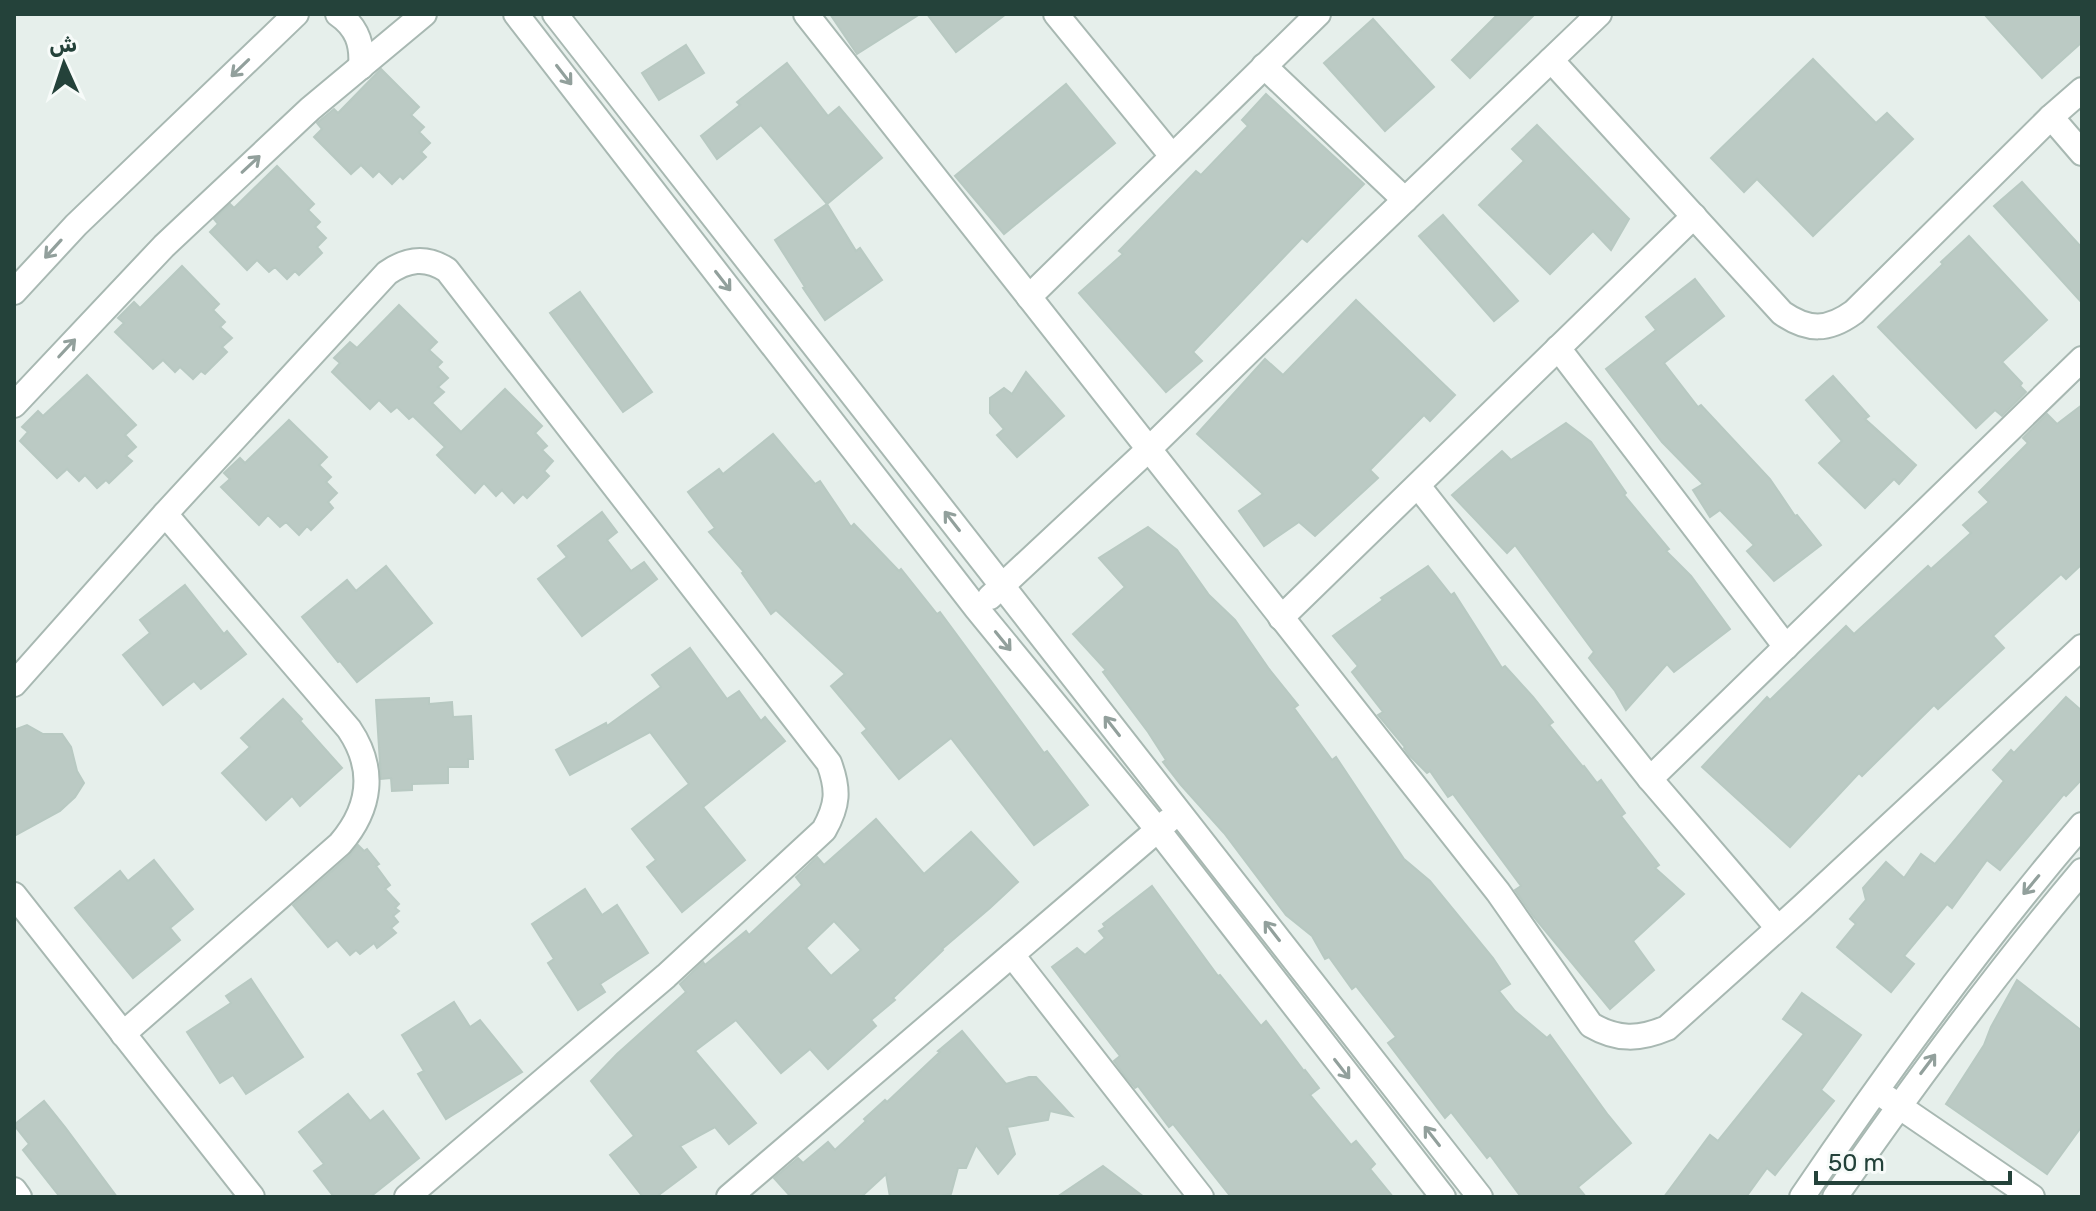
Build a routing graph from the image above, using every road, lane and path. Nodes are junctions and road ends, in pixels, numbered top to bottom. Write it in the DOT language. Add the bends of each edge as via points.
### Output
graph roads {
  1 [pos="296,14"];
  2 [pos="338,14"];
  3 [pos="424,14"];
  4 [pos="516,14"];
  5 [pos="555,14"];
  6 [pos="806,14"];
  7 [pos="1056,14"];
  8 [pos="1318,14"];
  9 [pos="1599,14"];
  10 [pos="1551,60"];
  11 [pos="1264,66"];
  12 [pos="361,67"];
  13 [pos="2082,90"];
  14 [pos="2051,117"];
  15 [pos="2082,153"];
  16 [pos="1172,156"];
  17 [pos="1405,200"];
  18 [pos="1694,216"];
  19 [pos="17,288"];
  20 [pos="1029,297"];
  21 [pos="1558,348"];
  22 [pos="2082,359"];
  23 [pos="14,405"];
  24 [pos="1149,449"];
  25 [pos="1418,486"];
  26 [pos="165,514"];
  27 [pos="1002,586"];
  28 [pos="977,609"];
  29 [pos="1281,618"];
  30 [pos="1786,647"];
  31 [pos="2082,647"];
  32 [pos="14,684"];
  33 [pos="1650,779"];
  34 [pos="1179,812"];
  35 [pos="2082,825"];
  36 [pos="1158,830"];
  37 [pos="2082,871"];
  38 [pos="14,895"];
  39 [pos="1778,928"];
  40 [pos="1012,955"];
  41 [pos="1341,1019"];
  42 [pos="123,1034"];
  43 [pos="1318,1038"];
  44 [pos="1875,1090"];
  45 [pos="1898,1106"];
  46 [pos="14,1190"];
  47 [pos="19,1197"];
  48 [pos="252,1197"];
  49 [pos="407,1197"];
  50 [pos="729,1197"];
  51 [pos="1201,1197"];
  52 [pos="1443,1197"];
  53 [pos="1480,1197"];
  54 [pos="1802,1197"];
  55 [pos="1835,1197"];
  56 [pos="2032,1197"];
  1 -- 19 [label="street, one-way"];
  2 -- 12 [label="street" via="357,34"];
  3 -- 12 [label="street"];
  4 -- 28 [label="street, one-way"];
  27 -- 5 [label="street, one-way"];
  6 -- 20 [label="street"];
  7 -- 16 [label="street"];
  8 -- 11 [label="street"];
  9 -- 10 [label="street"];
  10 -- 17 [label="street"];
  10 -- 18 [label="street"];
  11 -- 16 [label="street"];
  11 -- 17 [label="street"];
  23 -- 12 [label="street, one-way" via="164,246"];
  13 -- 14 [label="street"];
  14 -- 15 [label="street"];
  14 -- 18 [label="street" via="1854,312 1826,326 1795,322 1782,313"];
  16 -- 20 [label="street"];
  17 -- 24 [label="street"];
  18 -- 21 [label="street"];
  20 -- 24 [label="street"];
  21 -- 25 [label="street"];
  21 -- 30 [label="street"];
  22 -- 30 [label="street"];
  24 -- 27 [label="street"];
  24 -- 29 [label="street"];
  25 -- 29 [label="street"];
  25 -- 33 [label="street"];
  26 -- 32 [label="street"];
  26 -- 42 [label="street" via="358,741 367,785 359,817 340,844"];
  26 -- 49 [label="street" via="387,273 409,261 438,264 833,771 837,797 824,830 666,976"];
  27 -- 28 [label="street"];
  34 -- 27 [label="street, one-way"];
  28 -- 36 [label="street, one-way"];
  29 -- 39 [label="street" via="1498,892 1591,1025 1637,1038 1667,1028"];
  30 -- 33 [label="street"];
  31 -- 39 [label="street"];
  33 -- 39 [label="street"];
  34 -- 36 [label="street"];
  41 -- 34 [label="street, one-way"];
  35 -- 44 [label="street, one-way" via="2026,890"];
  36 -- 40 [label="street"];
  36 -- 43 [label="street"];
  45 -- 37 [label="street, one-way"];
  38 -- 42 [label="street"];
  40 -- 50 [label="street"];
  40 -- 51 [label="street"];
  41 -- 43 [label="street"];
  53 -- 41 [label="street, one-way"];
  42 -- 48 [label="street"];
  43 -- 52 [label="street, one-way"];
  44 -- 45 [label="street"];
  44 -- 54 [label="street"];
  45 -- 55 [label="street"];
  45 -- 56 [label="street"];
  46 -- 47 [label="street"];
}
